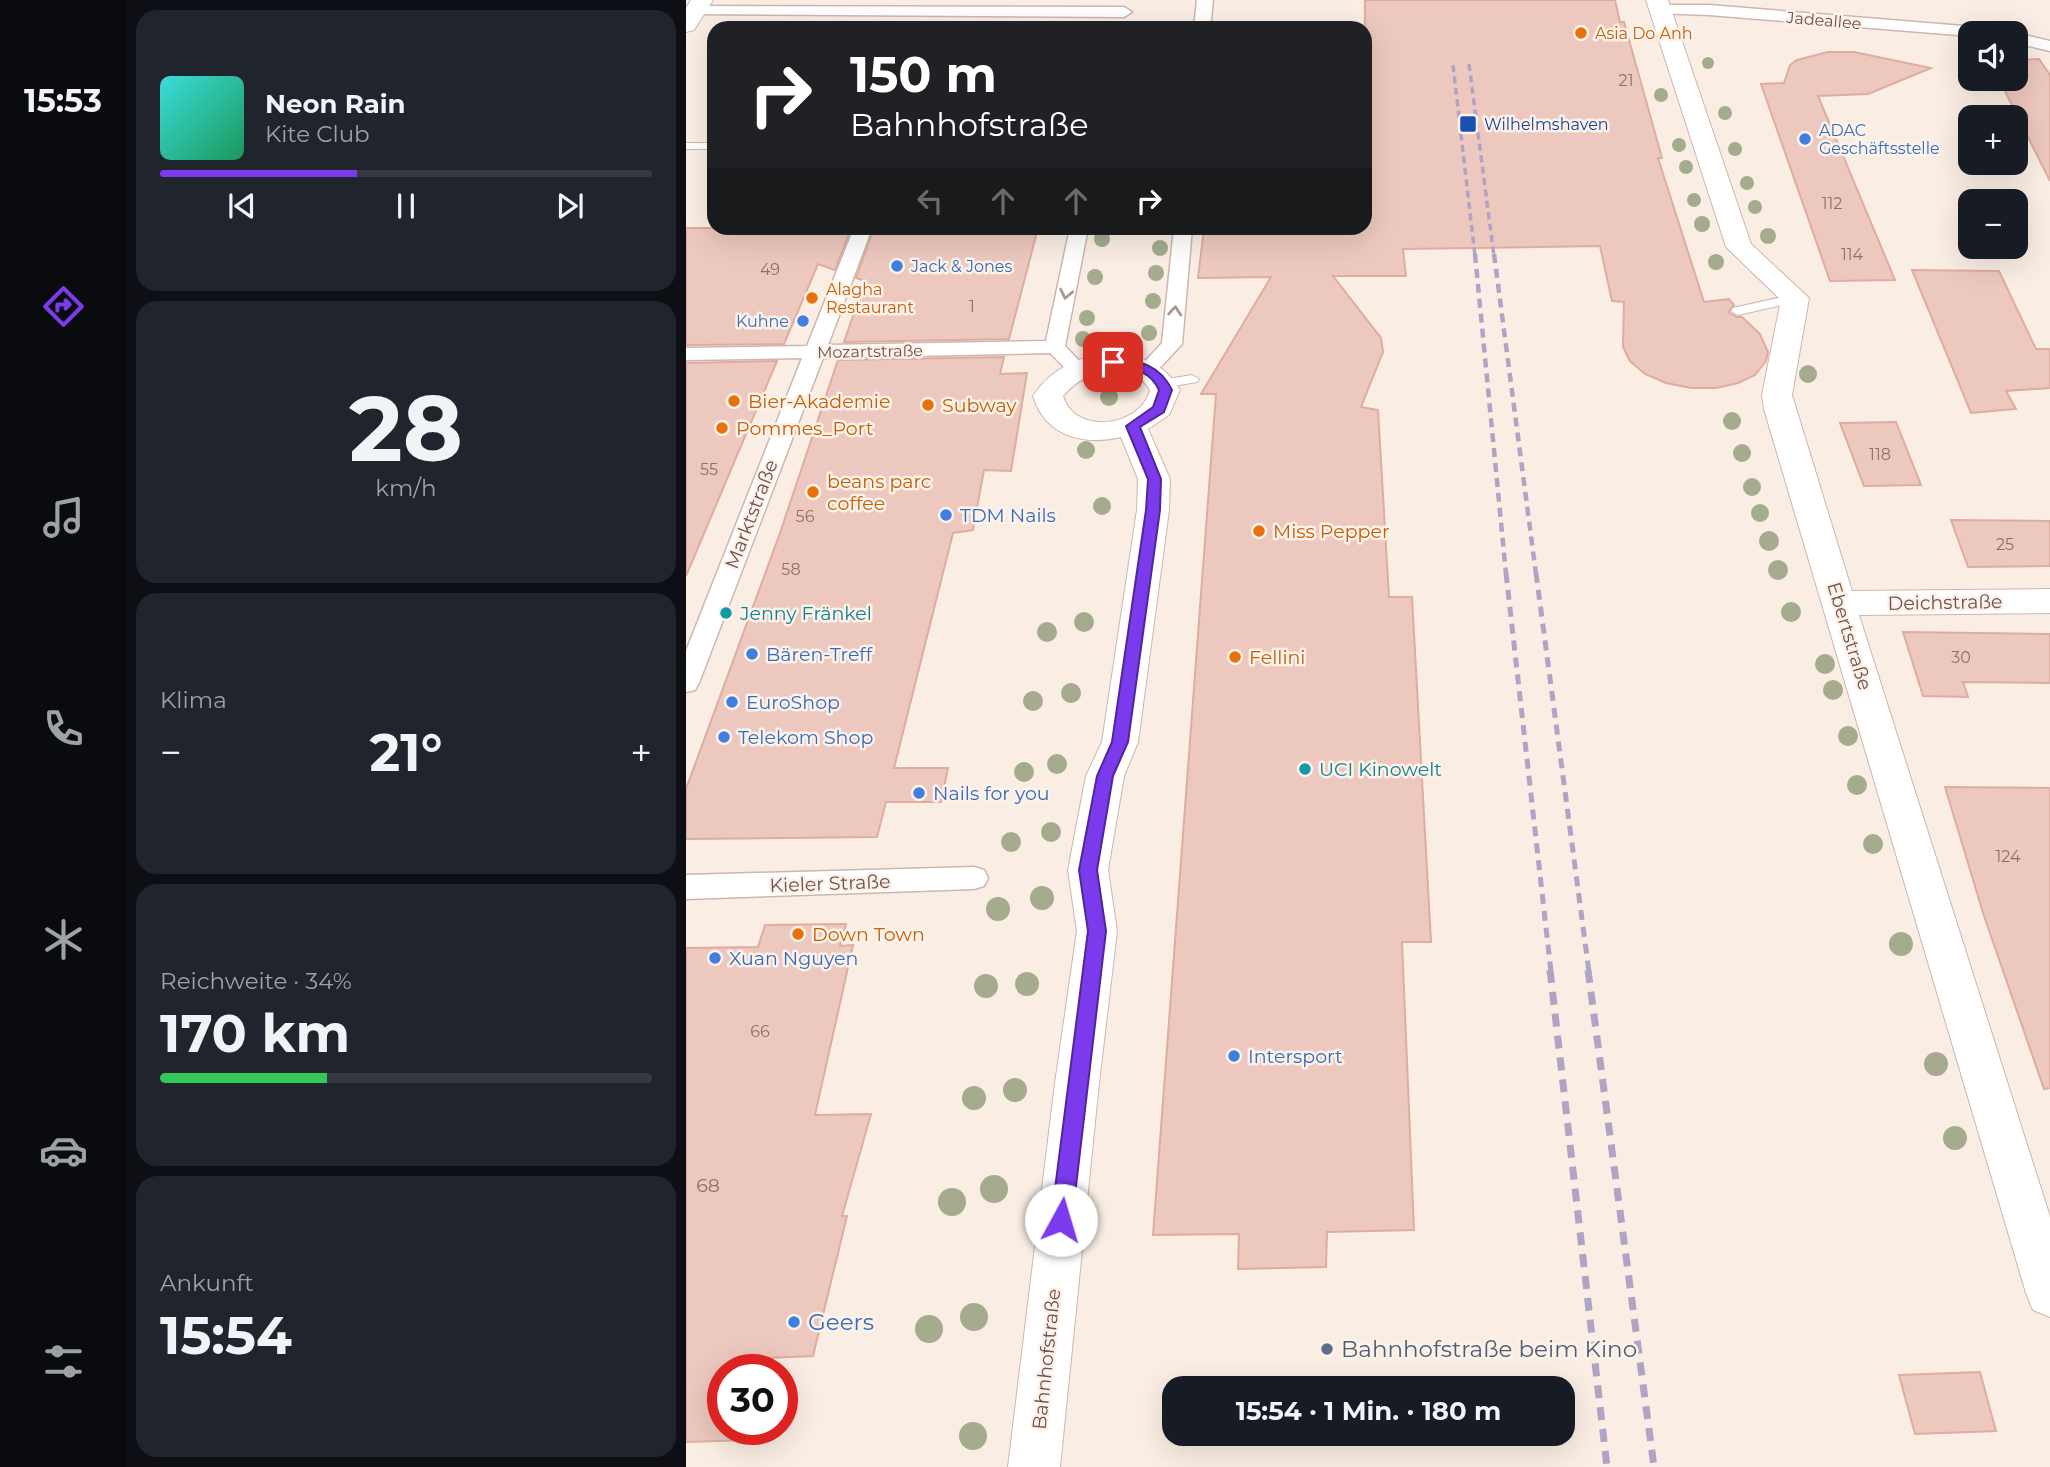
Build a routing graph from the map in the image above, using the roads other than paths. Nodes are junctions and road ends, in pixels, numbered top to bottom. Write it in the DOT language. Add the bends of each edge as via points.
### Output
graph roads {
  1 [pos="1205,0"];
  2 [pos="1659,5"];
  3 [pos="692,12"];
  4 [pos="1124,13"];
  5 [pos="946,14"];
  6 [pos="1203,21"];
  7 [pos="1958,31"];
  8 [pos="2028,41"];
  9 [pos="2050,46"];
  10 [pos="686,146"];
  11 [pos="707,146"];
  12 [pos="860,235"];
  13 [pos="1078,235"];
  14 [pos="1182,235"];
  15 [pos="1795,298"];
  16 [pos="1738,311"];
  17 [pos="1055,347"];
  18 [pos="814,352"];
  19 [pos="686,354"];
  20 [pos="1077,369"];
  21 [pos="1155,377"];
  22 [pos="1192,379"];
  23 [pos="1132,426"];
  24 [pos="2050,601"];
  25 [pos="1841,603"];
  26 [pos="686,683"];
  27 [pos="974,878"];
  28 [pos="686,887"];
  29 [pos="2050,1293"];
  30 [pos="1034,1467"];
  1 -- 6 [label="street"];
  2 -- 7 [label="street, Jadeallee"];
  2 -- 15 [label="street" via="1738,247"];
  3 -- 5 [label="street"];
  4 -- 5 [label="street"];
  8 -- 9 [label="street"];
  10 -- 11 [label="lane"];
  12 -- 18 [label="street, Marktstraße"];
  13 -- 17 [label="street, one-way"];
  21 -- 14 [label="street, one-way" via="1172,344"];
  15 -- 16 [label="lane"];
  15 -- 25 [label="street, Ebertstraße" via="1777,395"];
  17 -- 18 [label="street, Mozartstraße"];
  17 -- 20 [label="street"];
  18 -- 19 [label="street, Mozartstraße"];
  18 -- 26 [label="street, Marktstraße"];
  20 -- 21 [label="street" via="1131,363"];
  20 -- 23 [label="street" via="1060,379 1048,397 1052,412 1064,423 1086,430 1115,431"];
  21 -- 22 [label="lane"];
  21 -- 23 [label="street" via="1165,390 1159,409"];
  23 -- 30 [label="street, Bahnhofstraße" via="1154,479 1153,510 1120,742 1105,776 1088,870 1097,931"];
  24 -- 25 [label="street, Deichstraße"];
  25 -- 29 [label="street, Ebertstraße"];
  27 -- 28 [label="street, Kieler Straße"];
}
